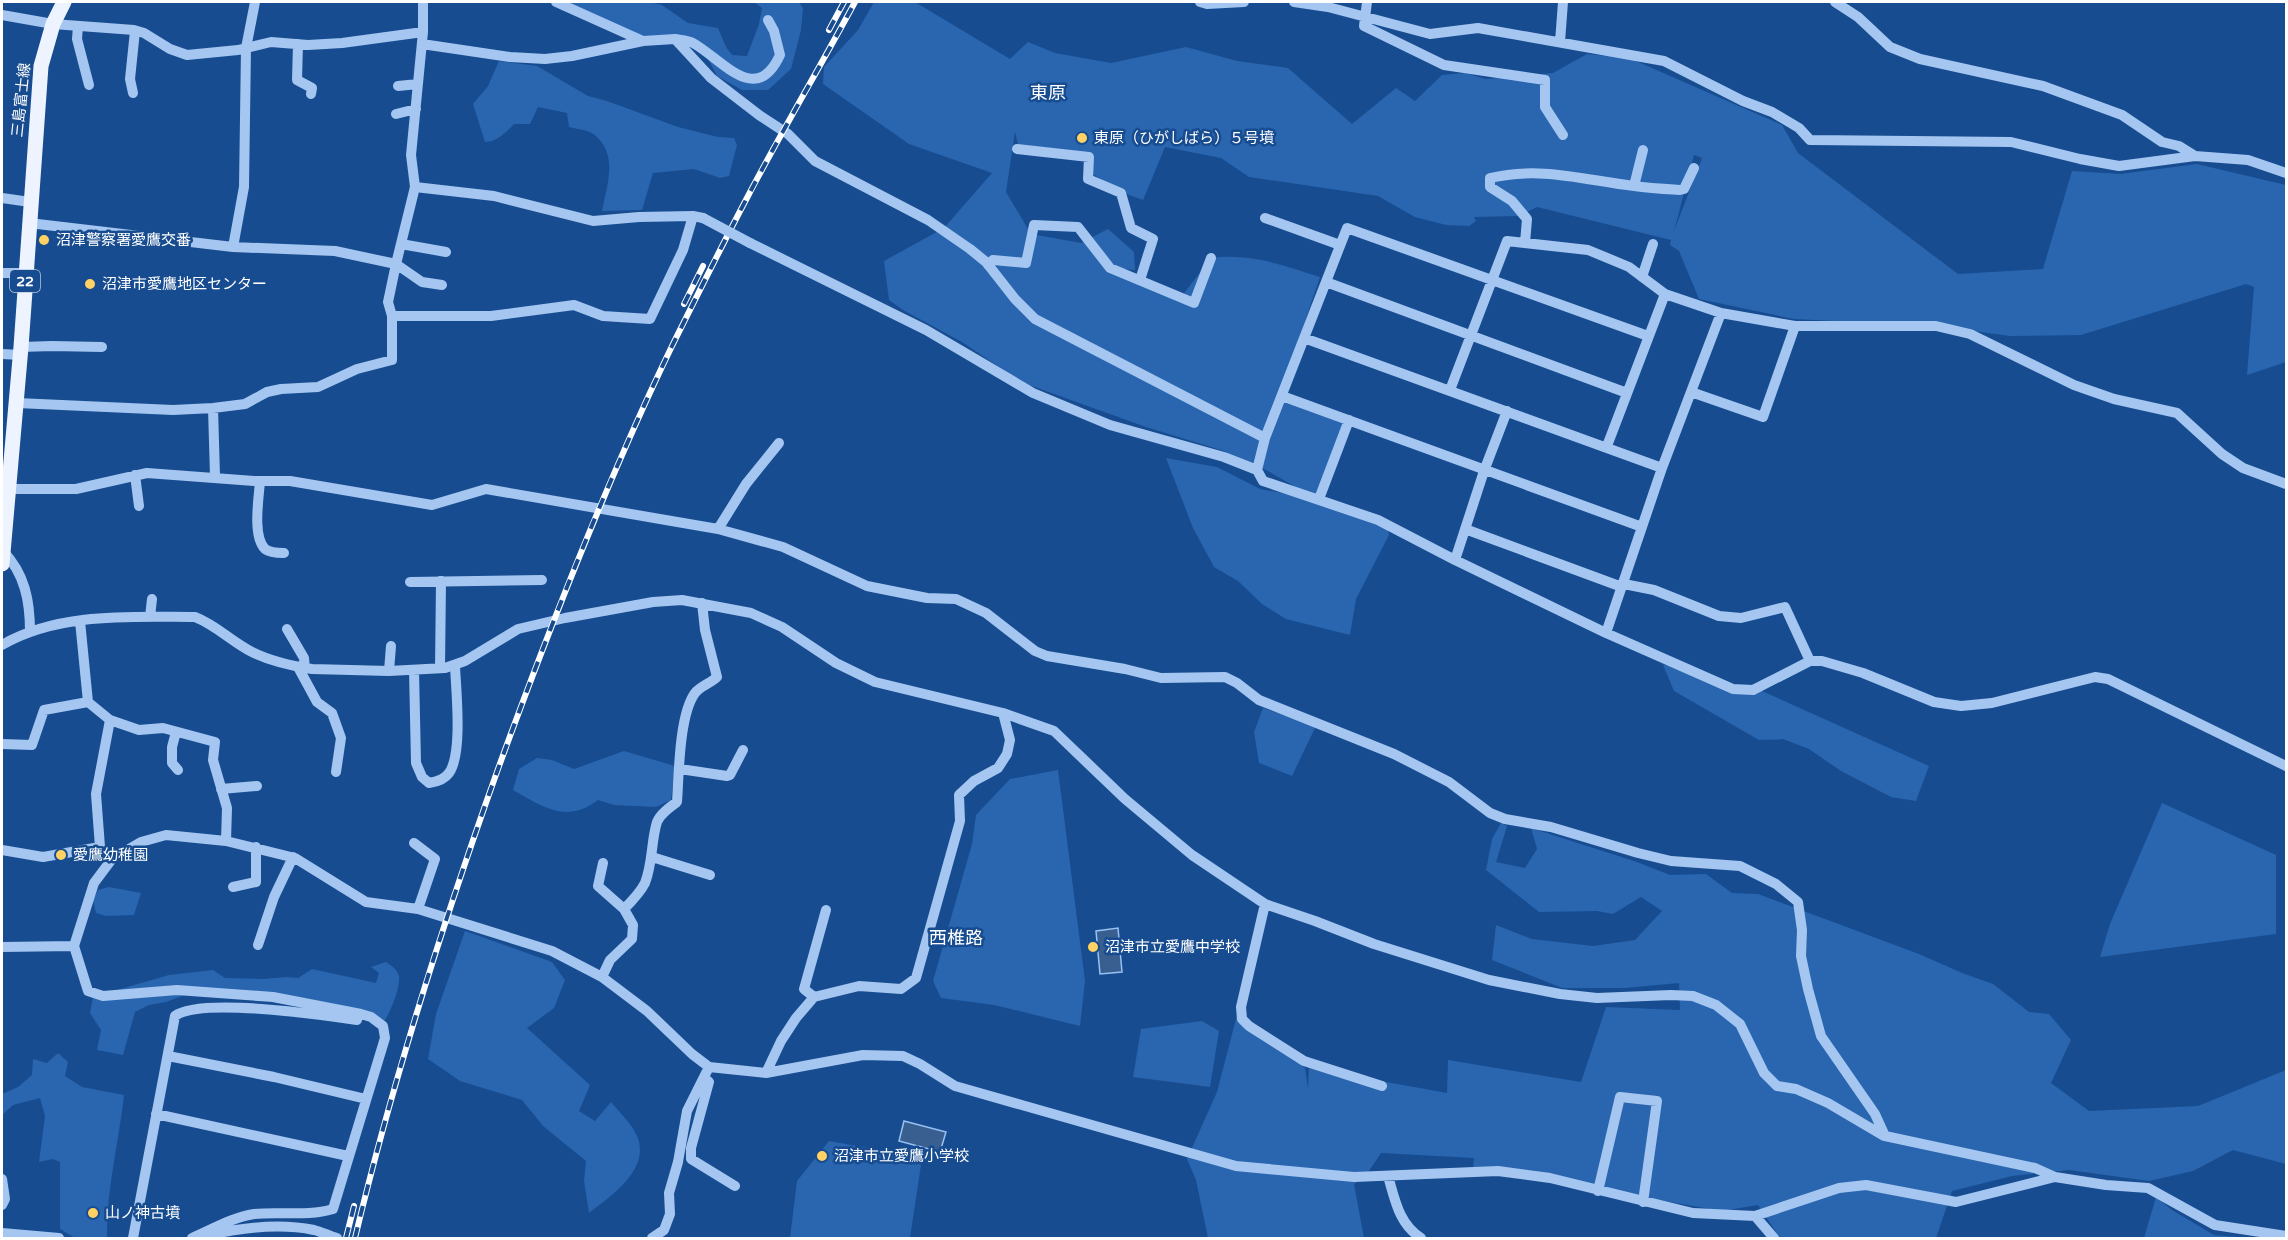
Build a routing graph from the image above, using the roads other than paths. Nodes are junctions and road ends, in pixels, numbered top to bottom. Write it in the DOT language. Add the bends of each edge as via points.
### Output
graph roads {
  1 [pos="64,2"];
  2 [pos="255,2"];
  3 [pos="423,2"];
  4 [pos="556,2"];
  5 [pos="1200,2"];
  6 [pos="1244,2"];
  7 [pos="1294,2"];
  8 [pos="1367,2"];
  9 [pos="1563,2"];
  10 [pos="1834,2"];
  11 [pos="2,15"];
  12 [pos="1364,17"];
  13 [pos="768,20"];
  14 [pos="53,24"];
  15 [pos="78,26"];
  16 [pos="135,31"];
  17 [pos="423,38"];
  18 [pos="675,39"];
  19 [pos="643,41"];
  20 [pos="1560,42"];
  21 [pos="298,44"];
  22 [pos="246,48"];
  23 [pos="418,84"];
  24 [pos="89,85"];
  25 [pos="399,86"];
  26 [pos="133,93"];
  27 [pos="311,94"];
  28 [pos="416,109"];
  29 [pos="396,114"];
  30 [pos="1563,135"];
  31 [pos="1017,149"];
  32 [pos="1643,150"];
  33 [pos="2195,156"];
  34 [pos="1695,168"];
  35 [pos="2286,173"];
  36 [pos="1634,186"];
  37 [pos="415,187"];
  38 [pos="2,198"];
  39 [pos="30,202"];
  40 [pos="698,217"];
  41 [pos="1265,218"];
  42 [pos="28,223"];
  43 [pos="1525,243"];
  44 [pos="401,244"];
  45 [pos="1653,244"];
  46 [pos="1340,245"];
  47 [pos="233,247"];
  48 [pos="446,252"];
  49 [pos="1211,258"];
  50 [pos="396,264"];
  51 [pos="988,265"];
  52 [pos="2,273"];
  53 [pos="26,273"];
  54 [pos="1642,277"];
  55 [pos="1492,279"];
  56 [pos="1140,280"];
  57 [pos="1326,282"];
  58 [pos="442,285"];
  59 [pos="1665,294"];
  60 [pos="1721,313"];
  61 [pos="392,316"];
  62 [pos="1795,326"];
  63 [pos="1471,334"];
  64 [pos="1648,336"];
  65 [pos="1305,338"];
  66 [pos="102,347"];
  67 [pos="21,351"];
  68 [pos="2,354"];
  69 [pos="1450,390"];
  70 [pos="1690,392"];
  71 [pos="1627,393"];
  72 [pos="1282,396"];
  73 [pos="17,403"];
  74 [pos="213,408"];
  75 [pos="1508,411"];
  76 [pos="1349,420"];
  77 [pos="1265,438"];
  78 [pos="779,443"];
  79 [pos="1607,446"];
  80 [pos="1662,468"];
  81 [pos="1257,470"];
  82 [pos="1484,471"];
  83 [pos="135,475"];
  84 [pos="215,476"];
  85 [pos="260,481"];
  86 [pos="2286,484"];
  87 [pos="5,489"];
  88 [pos="1319,499"];
  89 [pos="139,506"];
  90 [pos="1642,527"];
  91 [pos="718,529"];
  92 [pos="1465,529"];
  93 [pos="284,554"];
  94 [pos="2,557"];
  95 [pos="1455,560"];
  96 [pos="542,580"];
  97 [pos="441,581"];
  98 [pos="410,582"];
  99 [pos="1623,585"];
  100 [pos="152,599"];
  101 [pos="702,603"];
  102 [pos="150,617"];
  103 [pos="80,621"];
  104 [pos="287,629"];
  105 [pos="30,632"];
  106 [pos="1606,633"];
  107 [pos="2,645"];
  108 [pos="391,646"];
  109 [pos="1810,662"];
  110 [pos="455,666"];
  111 [pos="302,668"];
  112 [pos="440,668"];
  113 [pos="414,670"];
  114 [pos="389,671"];
  115 [pos="88,702"];
  116 [pos="1003,713"];
  117 [pos="110,720"];
  118 [pos="176,732"];
  119 [pos="2,744"];
  120 [pos="743,750"];
  121 [pos="2286,766"];
  122 [pos="680,769"];
  123 [pos="178,770"];
  124 [pos="336,772"];
  125 [pos="257,786"];
  126 [pos="221,789"];
  127 [pos="226,841"];
  128 [pos="414,843"];
  129 [pos="100,847"];
  130 [pos="256,848"];
  131 [pos="2,850"];
  132 [pos="293,857"];
  133 [pos="652,857"];
  134 [pos="112,859"];
  135 [pos="603,863"];
  136 [pos="710,875"];
  137 [pos="233,887"];
  138 [pos="1264,904"];
  139 [pos="418,909"];
  140 [pos="624,909"];
  141 [pos="826,910"];
  142 [pos="258,945"];
  143 [pos="74,946"];
  144 [pos="2,947"];
  145 [pos="602,976"];
  146 [pos="177,990"];
  147 [pos="814,997"];
  148 [pos="181,1011"];
  149 [pos="383,1026"];
  150 [pos="168,1056"];
  151 [pos="706,1072"];
  152 [pos="766,1073"];
  153 [pos="1382,1086"];
  154 [pos="366,1099"];
  155 [pos="156,1114"];
  156 [pos="1885,1136"];
  157 [pos="348,1156"];
  158 [pos="1388,1176"];
  159 [pos="2055,1178"];
  160 [pos="2,1179"];
  161 [pos="735,1186"];
  162 [pos="1598,1191"];
  163 [pos="1642,1202"];
  164 [pos="2,1205"];
  165 [pos="1755,1216"];
  166 [pos="2,1233"];
  167 [pos="2286,1236"];
  168 [pos="334,1238"];
  169 [pos="59,1239"];
  170 [pos="133,1239"];
  171 [pos="193,1239"];
  172 [pos="652,1239"];
  173 [pos="1421,1239"];
  174 [pos="1774,1239"];
  1 -- 14 [label="main road, 三島富士線 / 22"];
  2 -- 22 [label="street"];
  3 -- 17 [label="street"];
  4 -- 19 [label="street"];
  5 -- 6 [label="street"];
  7 -- 12 [label="street"];
  8 -- 12 [label="street"];
  9 -- 20 [label="street"];
  10 -- 33 [label="street" via="1858,17 1890,47 1920,59 2043,86 2122,115 2162,142"];
  11 -- 14 [label="street"];
  12 -- 20 [label="street" via="1430,34 1478,28"];
  12 -- 30 [label="street" via="1364,26 1444,65 1545,80 1545,107"];
  13 -- 18 [label="street" via="780,55 773,70 759,78 743,78 691,41"];
  14 -- 15 [label="street"];
  14 -- 39 [label="main road, 三島富士線 / 22" via="41,66"];
  15 -- 16 [label="street"];
  15 -- 24 [label="street" via="77,39"];
  16 -- 22 [label="street" via="187,55"];
  16 -- 26 [label="street" via="130,79"];
  17 -- 19 [label="street" via="510,57 545,59"];
  17 -- 21 [label="street"];
  17 -- 23 [label="street"];
  18 -- 19 [label="street"];
  18 -- 51 [label="street" via="711,78 788,134 815,161 928,220"];
  20 -- 33 [label="street" via="1664,61 1772,112 1799,128 1810,140 2011,142 2119,166"];
  21 -- 22 [label="street" via="271,42"];
  21 -- 27 [label="street" via="297,80 312,88"];
  22 -- 47 [label="street" via="244,187"];
  23 -- 25 [label="street"];
  23 -- 28 [label="street"];
  28 -- 29 [label="street"];
  28 -- 37 [label="street" via="411,155"];
  31 -- 56 [label="street" via="1089,157 1088,179 1121,193 1131,228 1153,239"];
  32 -- 36 [label="street"];
  33 -- 35 [label="street" via="2248,159"];
  34 -- 36 [label="street" via="1684,189"];
  36 -- 43 [label="street" via="1542,173 1490,178 1490,187 1525,215"];
  37 -- 40 [label="street" via="494,196 593,221"];
  37 -- 44 [label="street"];
  38 -- 39 [label="street"];
  39 -- 42 [label="main road, 三島富士線 / 22"];
  40 -- 61 [label="street" via="650,319 603,316 574,305 491,315"];
  40 -- 81 [label="street, bridge" via="926,330 1033,393 1110,425"];
  41 -- 46 [label="street"];
  42 -- 47 [label="street"];
  42 -- 53 [label="main road, 三島富士線 / 22"];
  43 -- 54 [label="street" via="1588,250 1629,267"];
  43 -- 55 [label="street" via="1507,241"];
  44 -- 48 [label="street"];
  44 -- 50 [label="street"];
  45 -- 54 [label="street"];
  46 -- 55 [label="street" via="1347,228"];
  46 -- 57 [label="street"];
  47 -- 50 [label="street" via="335,251"];
  49 -- 56 [label="street" via="1194,303"];
  50 -- 58 [label="street" via="422,282"];
  50 -- 61 [label="street" via="388,302"];
  51 -- 56 [label="street" via="993,260 1026,263 1034,225 1078,228 1110,268"];
  51 -- 77 [label="street" via="1035,319"];
  52 -- 53 [label="street"];
  53 -- 67 [label="main road, 三島富士線 / 22"];
  54 -- 59 [label="street"];
  55 -- 63 [label="street"];
  55 -- 64 [label="street"];
  57 -- 63 [label="street"];
  57 -- 65 [label="street"];
  59 -- 60 [label="street"];
  59 -- 64 [label="street"];
  60 -- 62 [label="street"];
  60 -- 70 [label="street"];
  61 -- 74 [label="street" via="392,360 357,369 318,387 281,389 245,404"];
  62 -- 70 [label="street" via="1763,417"];
  62 -- 86 [label="street" via="1936,326 1970,334 2074,384 2114,399 2177,413 2243,468"];
  63 -- 69 [label="street"];
  63 -- 71 [label="street"];
  64 -- 71 [label="street"];
  65 -- 69 [label="street"];
  65 -- 72 [label="street"];
  66 -- 67 [label="street"];
  67 -- 68 [label="street"];
  67 -- 73 [label="main road, 三島富士線 / 22"];
  69 -- 75 [label="street"];
  70 -- 80 [label="street"];
  71 -- 79 [label="street"];
  72 -- 76 [label="street"];
  72 -- 77 [label="street"];
  73 -- 74 [label="street" via="173,410"];
  73 -- 87 [label="main road, 三島富士線 / 22"];
  74 -- 84 [label="street"];
  75 -- 79 [label="street"];
  75 -- 82 [label="street"];
  76 -- 82 [label="street"];
  76 -- 88 [label="street"];
  77 -- 81 [label="street"];
  78 -- 91 [label="street" via="746,484"];
  79 -- 80 [label="street"];
  80 -- 90 [label="street"];
  81 -- 88 [label="street" via="1263,481"];
  82 -- 90 [label="street"];
  82 -- 92 [label="street"];
  83 -- 84 [label="street"];
  83 -- 87 [label="street" via="76,489"];
  83 -- 89 [label="street"];
  84 -- 85 [label="street"];
  85 -- 91 [label="street" via="290,481 432,505 486,489"];
  85 -- 93 [label="street" via="257,522 261,543 271,552"];
  87 -- 94 [label="main road, 三島富士線 / 22"];
  88 -- 95 [label="street" via="1378,520"];
  90 -- 99 [label="street"];
  91 -- 156 [label="street" via="783,547 867,586 927,598 956,599 986,613 1047,656 1161,678 1226,677 1260,700 1394,754 1449,782 1504,819 1551,827 1671,861 1740,866 1776,884 1798,902 1801,956 1821,1036 1875,1114"];
  92 -- 95 [label="street"];
  92 -- 99 [label="street"];
  94 -- 105 [label="street" via="13,560 26,589"];
  95 -- 106 [label="street"];
  96 -- 97 [label="street"];
  97 -- 98 [label="street"];
  97 -- 112 [label="street"];
  99 -- 106 [label="street"];
  99 -- 109 [label="street" via="1654,590 1719,616 1741,618 1785,608"];
  100 -- 102 [label="street"];
  101 -- 110 [label="street" via="653,602 518,629"];
  101 -- 116 [label="street" via="751,614 782,627 836,663 874,682"];
  101 -- 122 [label="street" via="717,677 696,691 687,709"];
  102 -- 103 [label="street"];
  102 -- 111 [label="street" via="195,617 208,621 251,652"];
  103 -- 105 [label="street"];
  103 -- 115 [label="street"];
  104 -- 111 [label="street" via="304,658"];
  105 -- 107 [label="street"];
  106 -- 109 [label="street" via="1734,689 1753,690"];
  108 -- 114 [label="street"];
  109 -- 121 [label="street" via="1863,673 1934,702 1961,706 1992,703 2095,677 2108,679"];
  110 -- 112 [label="street"];
  110 -- 113 [label="street" via="457,752 449,773 429,783 416,763"];
  111 -- 114 [label="street"];
  111 -- 124 [label="street" via="317,702 332,714 341,738"];
  112 -- 113 [label="street"];
  113 -- 114 [label="street"];
  115 -- 117 [label="street"];
  115 -- 119 [label="street" via="44,710 32,745"];
  116 -- 138 [label="street" via="1059,735 1125,799 1184,848"];
  116 -- 147 [label="street" via="1010,740 1007,754 998,768 959,795 960,821 916,978 901,989 859,987"];
  117 -- 118 [label="street" via="139,730 163,728"];
  117 -- 129 [label="street" via="96,794"];
  118 -- 123 [label="street" via="172,763"];
  118 -- 126 [label="street" via="215,742 213,760"];
  120 -- 122 [label="street" via="727,776"];
  122 -- 133 [label="street" via="677,802 658,821"];
  125 -- 126 [label="street"];
  126 -- 127 [label="street" via="227,808"];
  127 -- 130 [label="street"];
  127 -- 134 [label="street" via="166,835 141,842"];
  128 -- 139 [label="street" via="435,859"];
  129 -- 131 [label="street" via="43,857"];
  129 -- 134 [label="street"];
  130 -- 132 [label="street"];
  130 -- 137 [label="street" via="256,882"];
  132 -- 139 [label="street" via="366,902"];
  132 -- 142 [label="street"];
  133 -- 136 [label="street"];
  133 -- 140 [label="street" via="644,885"];
  134 -- 143 [label="street" via="94,883"];
  135 -- 140 [label="street" via="598,886"];
  138 -- 153 [label="street" via="1241,1007 1242,1019 1304,1061"];
  138 -- 156 [label="street" via="1489,980 1597,998 1693,996 1716,1005 1740,1024 1764,1073 1777,1086 1796,1089 1828,1103"];
  139 -- 145 [label="street" via="552,951"];
  140 -- 145 [label="street" via="633,925 632,939 610,960"];
  141 -- 147 [label="street" via="804,989"];
  143 -- 144 [label="street"];
  143 -- 146 [label="street" via="88,991 93,994"];
  145 -- 151 [label="street" via="647,1011"];
  146 -- 148 [label="street"];
  146 -- 149 [label="street" via="273,997 361,1014"];
  147 -- 152 [label="street" via="795,1018"];
  148 -- 149 [label="street" via="268,1008"];
  148 -- 150 [label="street" via="175,1016"];
  149 -- 154 [label="street" via="385,1038"];
  150 -- 154 [label="street"];
  150 -- 155 [label="street"];
  151 -- 152 [label="street"];
  151 -- 161 [label="street" via="709,1082 691,1148 692,1159"];
  151 -- 172 [label="street" via="687,1111 669,1193 670,1214 664,1230"];
  152 -- 158 [label="street" via="862,1055 903,1056 955,1086 1236,1166 1354,1177"];
  154 -- 157 [label="street"];
  155 -- 157 [label="street"];
  155 -- 170 [label="street"];
  156 -- 159 [label="street" via="2035,1168"];
  157 -- 171 [label="street" via="333,1209 317,1214 252,1214"];
  158 -- 162 [label="street" via="1498,1171 1550,1178"];
  158 -- 173 [label="street" via="1399,1216"];
  159 -- 165 [label="street" via="1956,1202 1866,1185 1839,1188"];
  159 -- 167 [label="street" via="2148,1188 2215,1225"];
  160 -- 164 [label="street"];
  162 -- 163 [label="street"];
  162 -- 163 [label="street" via="1620,1097 1657,1101"];
  163 -- 165 [label="street" via="1693,1213"];
  165 -- 174 [label="street"];
  166 -- 169 [label="street"];
  168 -- 171 [label="street" via="316,1231 276,1226 242,1228"];
}
